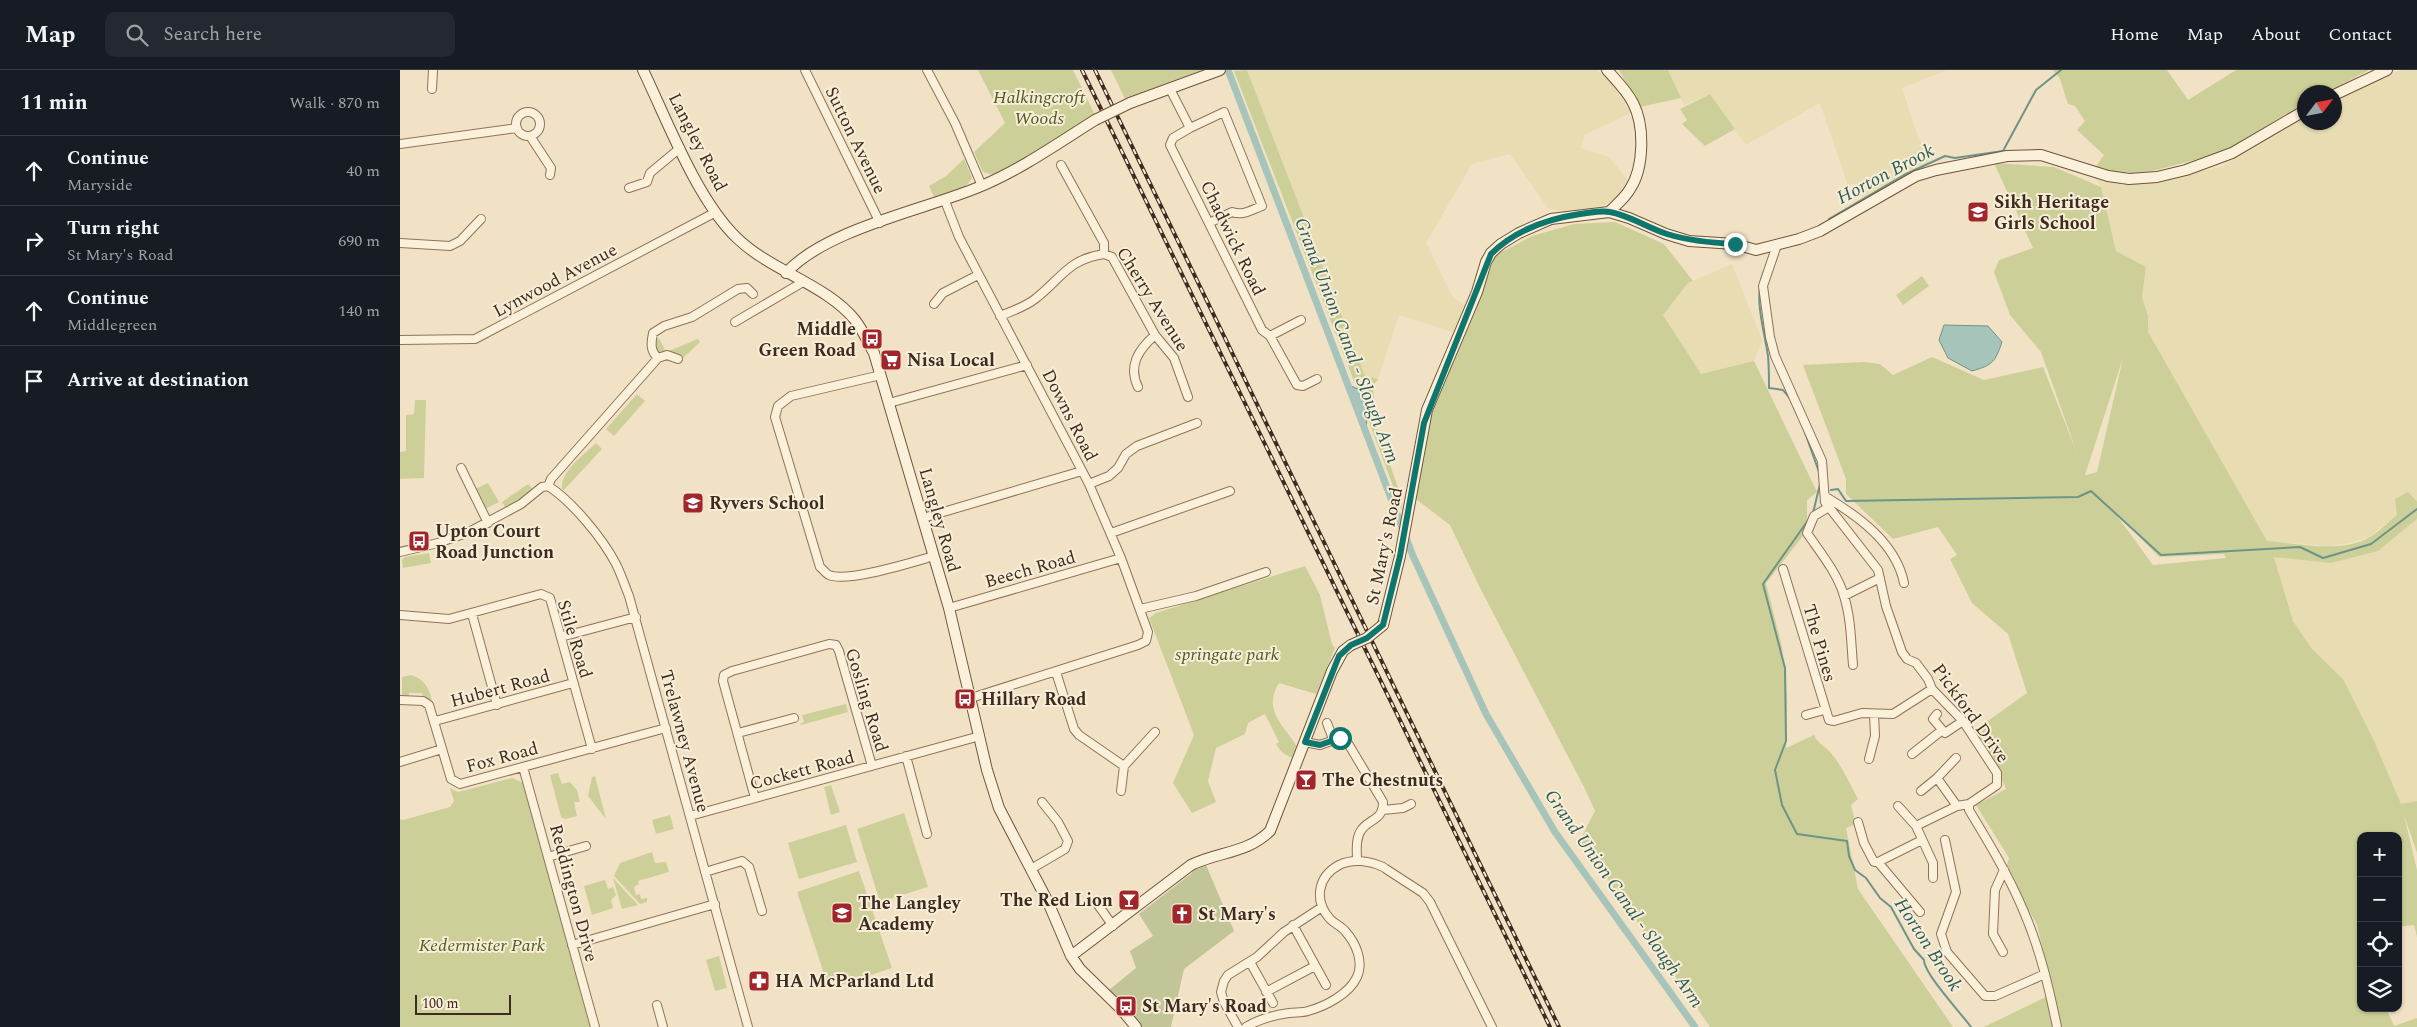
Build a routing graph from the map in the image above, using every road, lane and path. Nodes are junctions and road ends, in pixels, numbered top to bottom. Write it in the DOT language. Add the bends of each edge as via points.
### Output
graph roads {
  1 [pos="433,70"];
  2 [pos="643,70"];
  3 [pos="805,70"];
  4 [pos="927,70"];
  5 [pos="1607,70"];
  6 [pos="2387,70"];
  7 [pos="1217,71"];
  8 [pos="432,89"];
  9 [pos="1170,89"];
  10 [pos="2342,91"];
  11 [pos="2297,115"];
  12 [pos="517,128"];
  13 [pos="1190,128"];
  14 [pos="530,136"];
  15 [pos="400,144"];
  16 [pos="680,148"];
  17 [pos="1061,165"];
  18 [pos="550,175"];
  19 [pos="982,186"];
  20 [pos="628,188"];
  21 [pos="945,201"];
  22 [pos="716,212"];
  23 [pos="1609,212"];
  24 [pos="481,219"];
  25 [pos="880,222"];
  26 [pos="1209,223"];
  27 [pos="400,243"];
  28 [pos="1777,245"];
  29 [pos="1104,254"];
  30 [pos="786,273"];
  31 [pos="978,275"];
  32 [pos="803,282"];
  33 [pos="753,294"];
  34 [pos="934,304"];
  35 [pos="1000,316"];
  36 [pos="1301,320"];
  37 [pos="734,322"];
  38 [pos="1154,335"];
  39 [pos="1270,336"];
  40 [pos="400,340"];
  41 [pos="658,358"];
  42 [pos="678,359"];
  43 [pos="1027,366"];
  44 [pos="881,376"];
  45 [pos="1317,379"];
  46 [pos="1138,387"];
  47 [pos="1188,397"];
  48 [pos="890,403"];
  49 [pos="1197,424"];
  50 [pos="461,468"];
  51 [pos="1082,470"];
  52 [pos="1089,484"];
  53 [pos="548,486"];
  54 [pos="1230,491"];
  55 [pos="1826,502"];
  56 [pos="923,518"];
  57 [pos="488,523"];
  58 [pos="1111,533"];
  59 [pos="400,552"];
  60 [pos="934,556"];
  61 [pos="1121,558"];
  62 [pos="1783,569"];
  63 [pos="1266,572"];
  64 [pos="1880,578"];
  65 [pos="1904,583"];
  66 [pos="1844,596"];
  67 [pos="948,608"];
  68 [pos="1140,609"];
  69 [pos="472,614"];
  70 [pos="400,615"];
  71 [pos="636,617"];
  72 [pos="561,637"];
  73 [pos="1853,665"];
  74 [pos="1056,672"];
  75 [pos="573,683"];
  76 [pos="1932,689"];
  77 [pos="971,698"];
  78 [pos="400,700"];
  79 [pos="497,706"];
  80 [pos="1824,710"];
  81 [pos="1874,714"];
  82 [pos="1938,714"];
  83 [pos="1806,716"];
  84 [pos="794,718"];
  85 [pos="435,721"];
  86 [pos="1963,721"];
  87 [pos="1327,724"];
  88 [pos="666,728"];
  89 [pos="1941,731"];
  90 [pos="1155,732"];
  91 [pos="738,733"];
  92 [pos="980,736"];
  93 [pos="1333,739"];
  94 [pos="1305,742"];
  95 [pos="442,749"];
  96 [pos="592,749"];
  97 [pos="1912,754"];
  98 [pos="906,756"];
  99 [pos="1956,758"];
  100 [pos="1869,760"];
  101 [pos="400,762"];
  102 [pos="872,766"];
  103 [pos="1124,766"];
  104 [pos="523,767"];
  105 [pos="1937,778"];
  106 [pos="1121,791"];
  107 [pos="1921,791"];
  108 [pos="755,798"];
  109 [pos="1042,802"];
  110 [pos="1411,804"];
  111 [pos="1969,804"];
  112 [pos="1898,806"];
  113 [pos="1957,806"];
  114 [pos="1384,810"];
  115 [pos="690,816"];
  116 [pos="1858,822"];
  117 [pos="1916,826"];
  118 [pos="927,834"];
  119 [pos="1922,840"];
  120 [pos="1945,840"];
  121 [pos="586,846"];
  122 [pos="548,857"];
  123 [pos="1357,861"];
  124 [pos="1878,862"];
  125 [pos="1031,869"];
  126 [pos="2004,870"];
  127 [pos="706,872"];
  128 [pos="1933,878"];
  129 [pos="1096,902"];
  130 [pos="715,904"];
  131 [pos="1322,907"];
  132 [pos="762,911"];
  133 [pos="1920,912"];
  134 [pos="1293,925"];
  135 [pos="1113,926"];
  136 [pos="572,945"];
  137 [pos="2003,952"];
  138 [pos="1071,956"];
  139 [pos="1250,962"];
  140 [pos="1315,966"];
  141 [pos="2046,974"];
  142 [pos="1326,985"];
  143 [pos="1266,992"];
  144 [pos="1273,1003"];
  145 [pos="657,1005"];
  146 [pos="595,1027"];
  147 [pos="663,1027"];
  148 [pos="748,1027"];
  149 [pos="1136,1027"];
  150 [pos="1238,1027"];
  151 [pos="1246,1027"];
  152 [pos="1492,1027"];
  153 [pos="2058,1027"];
  1 -- 8 [label="street"];
  2 -- 16 [label="street, Langley Road"];
  3 -- 25 [label="street, Sutton Avenue"];
  4 -- 19 [label="street" via="955,123"];
  5 -- 23 [label="street" via="1633,103 1641,145 1637,177 1630,190"];
  6 -- 10 [label="street"];
  7 -- 9 [label="street"];
  9 -- 13 [label="street"];
  9 -- 19 [label="street, bridge" via="1095,120 1025,164"];
  11 -- 28 [label="street" via="2232,153 2157,177 2129,179 2108,176 2041,154 2007,156 1936,170 1916,176 1820,231"];
  12 -- 14 [label="street"];
  12 -- 14 [label="street" via="519,116 525,112 533,113 539,118 540,126"];
  12 -- 15 [label="street"];
  13 -- 26 [label="street, Chadwick Road" via="1173,138 1170,145"];
  13 -- 26 [label="street" via="1224,112 1262,206 1246,213 1232,212"];
  14 -- 18 [label="street" via="551,168"];
  16 -- 20 [label="street" via="650,172 647,182"];
  16 -- 22 [label="street, Langley Road"];
  17 -- 29 [label="street, Cherry Avenue" via="1104,243"];
  19 -- 21 [label="street"];
  21 -- 25 [label="street"];
  21 -- 31 [label="street, Downs Road"];
  22 -- 30 [label="street, Langley Road" via="736,238"];
  22 -- 40 [label="street, Lynwood Avenue" via="474,339"];
  23 -- 28 [label="street" via="1689,241 1735,244 1756,250"];
  23 -- 94 [label="street, St Mary's Road, bridge" via="1551,219 1501,244 1491,254 1428,410 1400,556 1383,625 1343,651"];
  24 -- 27 [label="street" via="460,241 450,246"];
  25 -- 30 [label="street" via="837,238"];
  26 -- 39 [label="street, Chadwick Road" via="1262,330"];
  28 -- 55 [label="street" via="1764,286 1770,337 1775,356 1822,461"];
  29 -- 35 [label="street" via="1074,263 1035,300"];
  29 -- 38 [label="street, Cherry Avenue" via="1112,257"];
  30 -- 32 [label="street, Langley Road"];
  31 -- 34 [label="street" via="943,293"];
  31 -- 35 [label="street, Downs Road"];
  32 -- 37 [label="street"];
  32 -- 44 [label="street, Langley Road" via="836,302 855,320 874,353"];
  33 -- 41 [label="street" via="747,288 738,290 692,317 653,333 651,345"];
  35 -- 43 [label="street, Downs Road"];
  36 -- 39 [label="street"];
  38 -- 46 [label="street" via="1145,343 1134,364 1133,377"];
  38 -- 47 [label="street, Cherry Avenue" via="1174,358"];
  39 -- 45 [label="street, Chadwick Road" via="1296,385 1303,386"];
  41 -- 42 [label="street" via="666,355"];
  41 -- 53 [label="street"];
  43 -- 48 [label="street"];
  43 -- 51 [label="street, Downs Road"];
  44 -- 48 [label="street, Langley Road"];
  44 -- 60 [label="street" via="791,396 778,406 775,417 820,567 829,575 840,577 868,573"];
  48 -- 56 [label="street, Langley Road"];
  49 -- 52 [label="street" via="1137,446 1126,454 1109,476"];
  50 -- 57 [label="street"];
  51 -- 52 [label="street, Downs Road"];
  51 -- 56 [label="street"];
  52 -- 58 [label="street, Downs Road"];
  53 -- 57 [label="street"];
  53 -- 71 [label="street, Trelawney Avenue" via="569,504 612,557"];
  54 -- 58 [label="street"];
  55 -- 64 [label="street, Pickford Drive" via="1878,570"];
  55 -- 65 [label="street" via="1854,513 1878,536 1896,563"];
  55 -- 66 [label="street" via="1814,516 1807,533"];
  56 -- 60 [label="street, Langley Road"];
  57 -- 59 [label="street" via="438,543"];
  58 -- 61 [label="street, Downs Road"];
  60 -- 67 [label="street, Langley Road"];
  61 -- 67 [label="street, Beech Road"];
  61 -- 68 [label="street, Downs Road"];
  62 -- 80 [label="street, The Pines"];
  63 -- 68 [label="street" via="1196,596"];
  64 -- 66 [label="street"];
  64 -- 76 [label="street, Pickford Drive" via="1902,652 1922,670"];
  66 -- 73 [label="street"];
  67 -- 77 [label="street, Langley Road"];
  68 -- 74 [label="street, Downs Road" via="1148,632 1146,641"];
  69 -- 70 [label="street, Stile Road" via="449,619"];
  69 -- 72 [label="street, Stile Road" via="541,594 550,598"];
  69 -- 79 [label="street"];
  71 -- 72 [label="street"];
  71 -- 88 [label="street, Trelawney Avenue"];
  72 -- 75 [label="street, Stile Road"];
  74 -- 77 [label="street"];
  74 -- 103 [label="street" via="1074,729"];
  75 -- 79 [label="street, Hubert Road"];
  75 -- 96 [label="street, Stile Road"];
  76 -- 81 [label="street" via="1893,714"];
  76 -- 86 [label="street, Pickford Drive"];
  77 -- 92 [label="street, Langley Road"];
  78 -- 85 [label="street, Fox Road" via="423,701 429,705"];
  79 -- 85 [label="street, Hubert Road"];
  80 -- 81 [label="street, The Pines" via="1829,720 1834,721 1862,713"];
  80 -- 83 [label="street"];
  81 -- 100 [label="street" via="1875,736"];
  82 -- 89 [label="street" via="1934,719"];
  84 -- 91 [label="street"];
  85 -- 95 [label="street, Fox Road"];
  86 -- 89 [label="street" via="1945,733"];
  86 -- 111 [label="street, Pickford Drive" via="1992,764 1998,780 1998,785"];
  87 -- 93 [label="street"];
  88 -- 96 [label="street, Fox Road"];
  88 -- 115 [label="street, Trelawney Avenue"];
  89 -- 97 [label="street"];
  90 -- 103 [label="street"];
  91 -- 102 [label="street, Gosling Road" via="724,675 732,670 829,644 836,645"];
  91 -- 108 [label="street, Gosling Road"];
  92 -- 98 [label="street, Cockett Road"];
  92 -- 125 [label="street, Langley Road" via="999,808"];
  93 -- 94 [label="street" via="1320,745"];
  93 -- 114 [label="street" via="1346,740 1380,795"];
  94 -- 135 [label="street, St Mary's Road" via="1270,831 1258,843 1191,865"];
  95 -- 101 [label="street"];
  95 -- 104 [label="street, Fox Road" via="451,779 460,784"];
  96 -- 104 [label="street, Fox Road"];
  98 -- 102 [label="street, Cockett Road"];
  98 -- 118 [label="street"];
  99 -- 105 [label="street"];
  102 -- 108 [label="street, Cockett Road"];
  103 -- 106 [label="street"];
  104 -- 122 [label="street, Reddington Drive"];
  105 -- 107 [label="street"];
  105 -- 113 [label="street"];
  108 -- 115 [label="street, Cockett Road"];
  109 -- 125 [label="street" via="1068,841 1064,849"];
  110 -- 114 [label="street"];
  111 -- 113 [label="street"];
  111 -- 126 [label="street" via="1969,810"];
  112 -- 117 [label="street"];
  113 -- 117 [label="street"];
  114 -- 123 [label="street" via="1379,818 1362,829"];
  115 -- 127 [label="street, Trelawney Avenue"];
  116 -- 124 [label="street" via="1864,843 1874,862"];
  117 -- 119 [label="street"];
  119 -- 124 [label="street"];
  119 -- 128 [label="street" via="1932,863"];
  120 -- 141 [label="street" via="1956,892 1941,934 1947,952 1985,996 1995,996"];
  121 -- 122 [label="street"];
  122 -- 136 [label="street, Reddington Drive"];
  123 -- 131 [label="street" via="1344,863 1326,874 1320,884"];
  123 -- 152 [label="street" via="1374,863 1423,893"];
  124 -- 133 [label="street"];
  125 -- 138 [label="street, Langley Road"];
  126 -- 137 [label="street" via="1995,890 1992,934"];
  126 -- 141 [label="street" via="2025,913"];
  127 -- 130 [label="street, Trelawney Avenue"];
  127 -- 132 [label="street" via="742,861 750,867"];
  129 -- 135 [label="street"];
  130 -- 136 [label="street"];
  130 -- 148 [label="street, Trelawney Avenue"];
  131 -- 134 [label="street"];
  131 -- 151 [label="street" via="1355,946 1361,965 1357,977 1348,990 1308,1012 1270,1016"];
  134 -- 139 [label="street"];
  134 -- 140 [label="street"];
  135 -- 138 [label="street, St Mary's Road"];
  136 -- 146 [label="street, Reddington Drive"];
  138 -- 149 [label="street, Langley Road"];
  139 -- 143 [label="street"];
  139 -- 150 [label="street" via="1228,975 1221,992"];
  140 -- 142 [label="street"];
  140 -- 143 [label="street"];
  141 -- 153 [label="street"];
  143 -- 144 [label="street"];
  145 -- 147 [label="street"];
}
